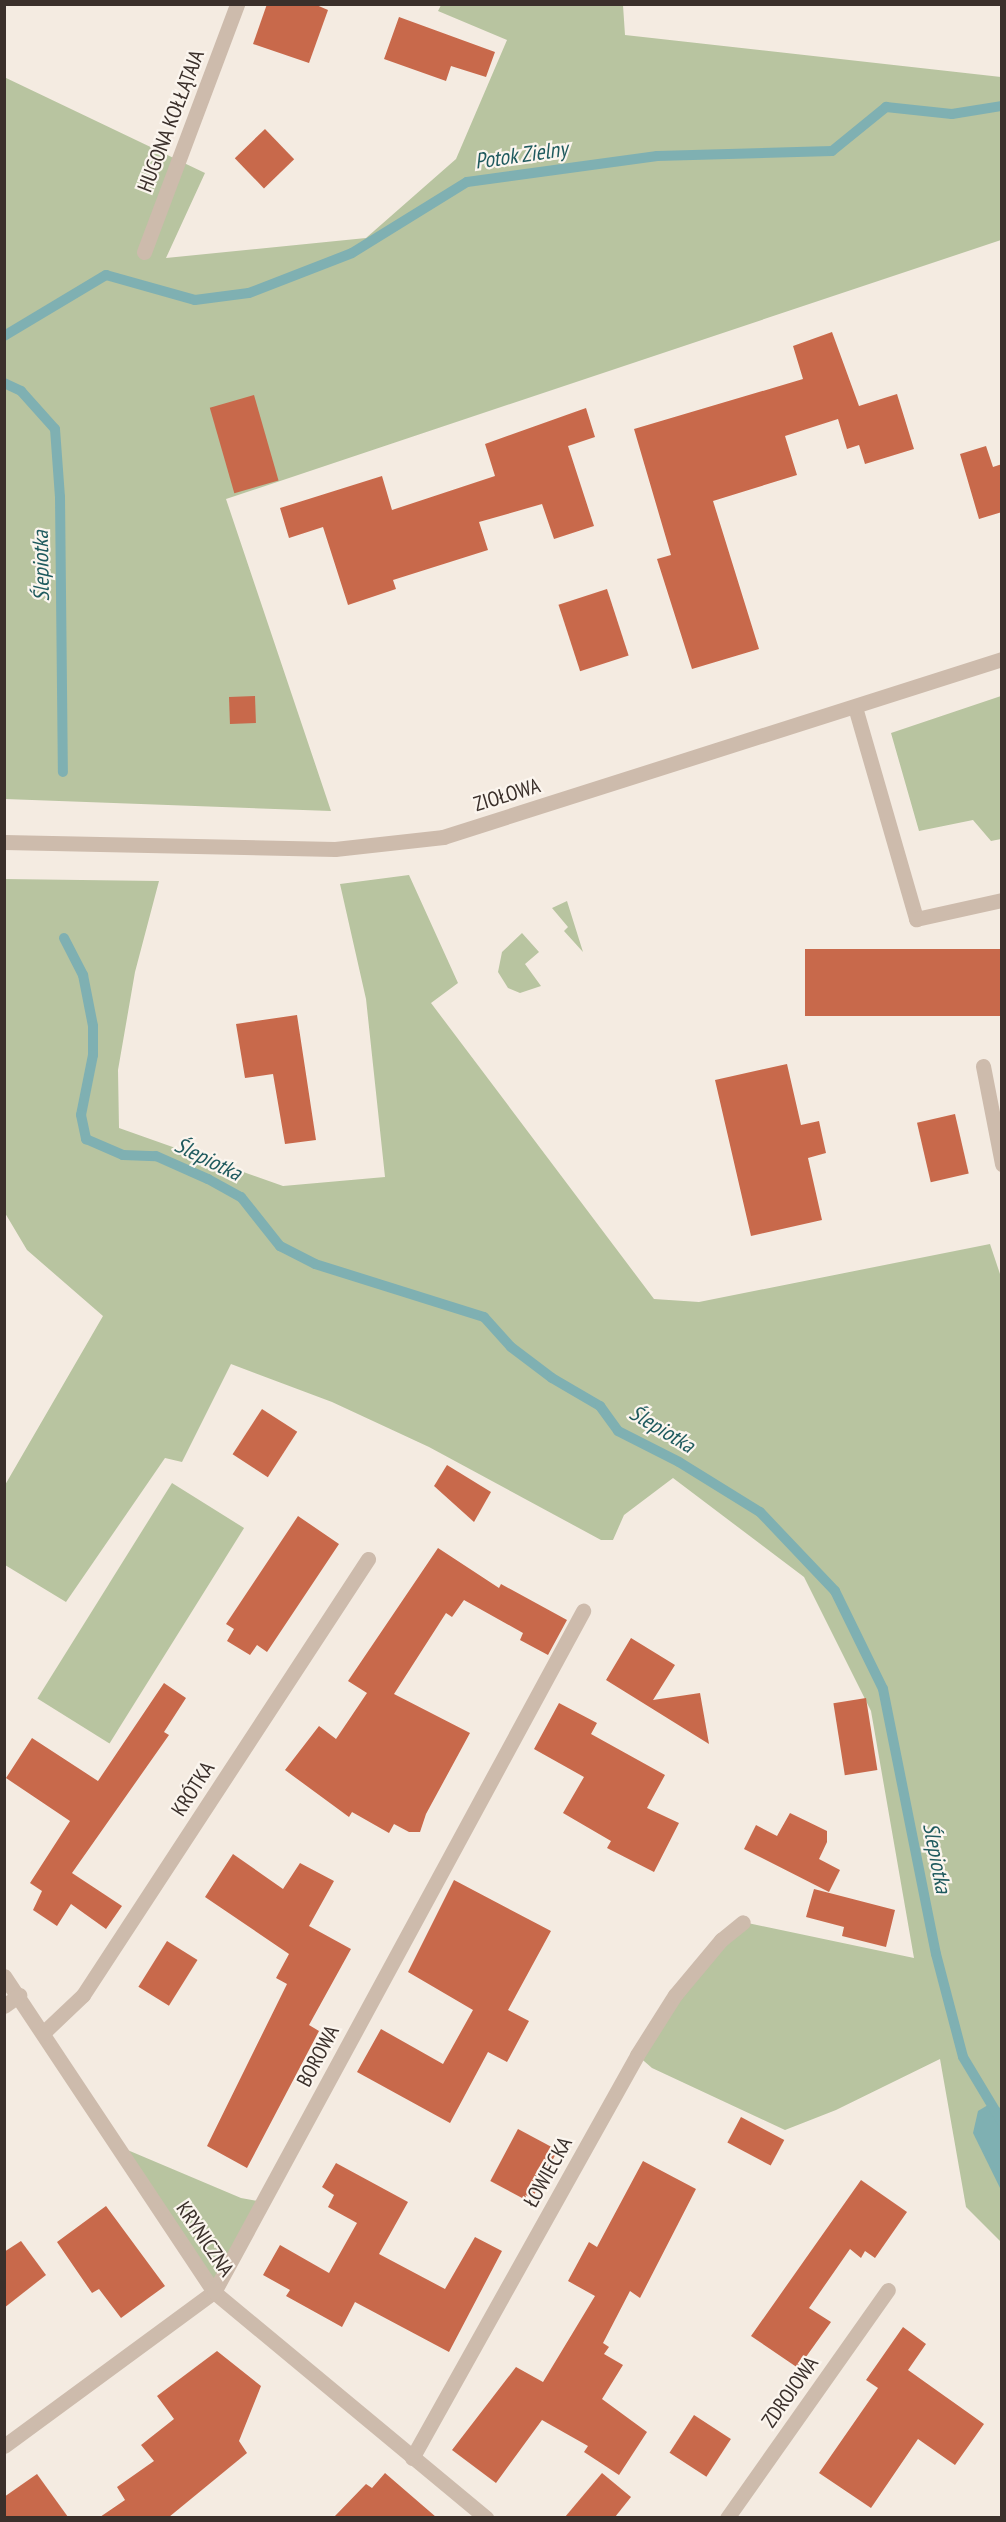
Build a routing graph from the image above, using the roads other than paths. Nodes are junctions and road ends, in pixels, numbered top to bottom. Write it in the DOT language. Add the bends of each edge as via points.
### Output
graph roads {
  1 [pos="237,4"];
  2 [pos="144,252"];
  3 [pos="1002,659"];
  4 [pos="855,707"];
  5 [pos="4,842"];
  6 [pos="1002,900"];
  7 [pos="983,1066"];
  8 [pos="1002,1164"];
  9 [pos="368,1559"];
  10 [pos="583,1611"];
  11 [pos="743,1922"];
  12 [pos="4,1976"];
  13 [pos="19,1995"];
  14 [pos="4,2006"];
  15 [pos="43,2033"];
  16 [pos="888,2290"];
  17 [pos="214,2292"];
  18 [pos="4,2446"];
  19 [pos="412,2458"];
  20 [pos="486,2517"];
  21 [pos="727,2517"];
  1 -- 2 [label="street, HUGONA KOŁŁĄTAJA"];
  3 -- 4 [label="street, ZIOŁOWA"];
  4 -- 5 [label="street, ZIOŁOWA" via="495,821 396,845 335,849"];
  4 -- 6 [label="street" via="904,865 916,919"];
  7 -- 8 [label="street"];
  9 -- 15 [label="street, KRÓTKA" via="83,1995"];
  10 -- 17 [label="street, BOROWA"];
  11 -- 19 [label="street, ŁOWIECKA" via="721,1940 675,1995 637,2055"];
  12 -- 13 [label="street, KRYNICZNA"];
  13 -- 14 [label="street"];
  13 -- 15 [label="street, KRYNICZNA"];
  15 -- 17 [label="street, KRYNICZNA"];
  16 -- 21 [label="street, ZDROJOWA"];
  17 -- 18 [label="street, BOROWA"];
  17 -- 19 [label="street, KRYNICZNA"];
  19 -- 20 [label="street, KRYNICZNA"];
}
